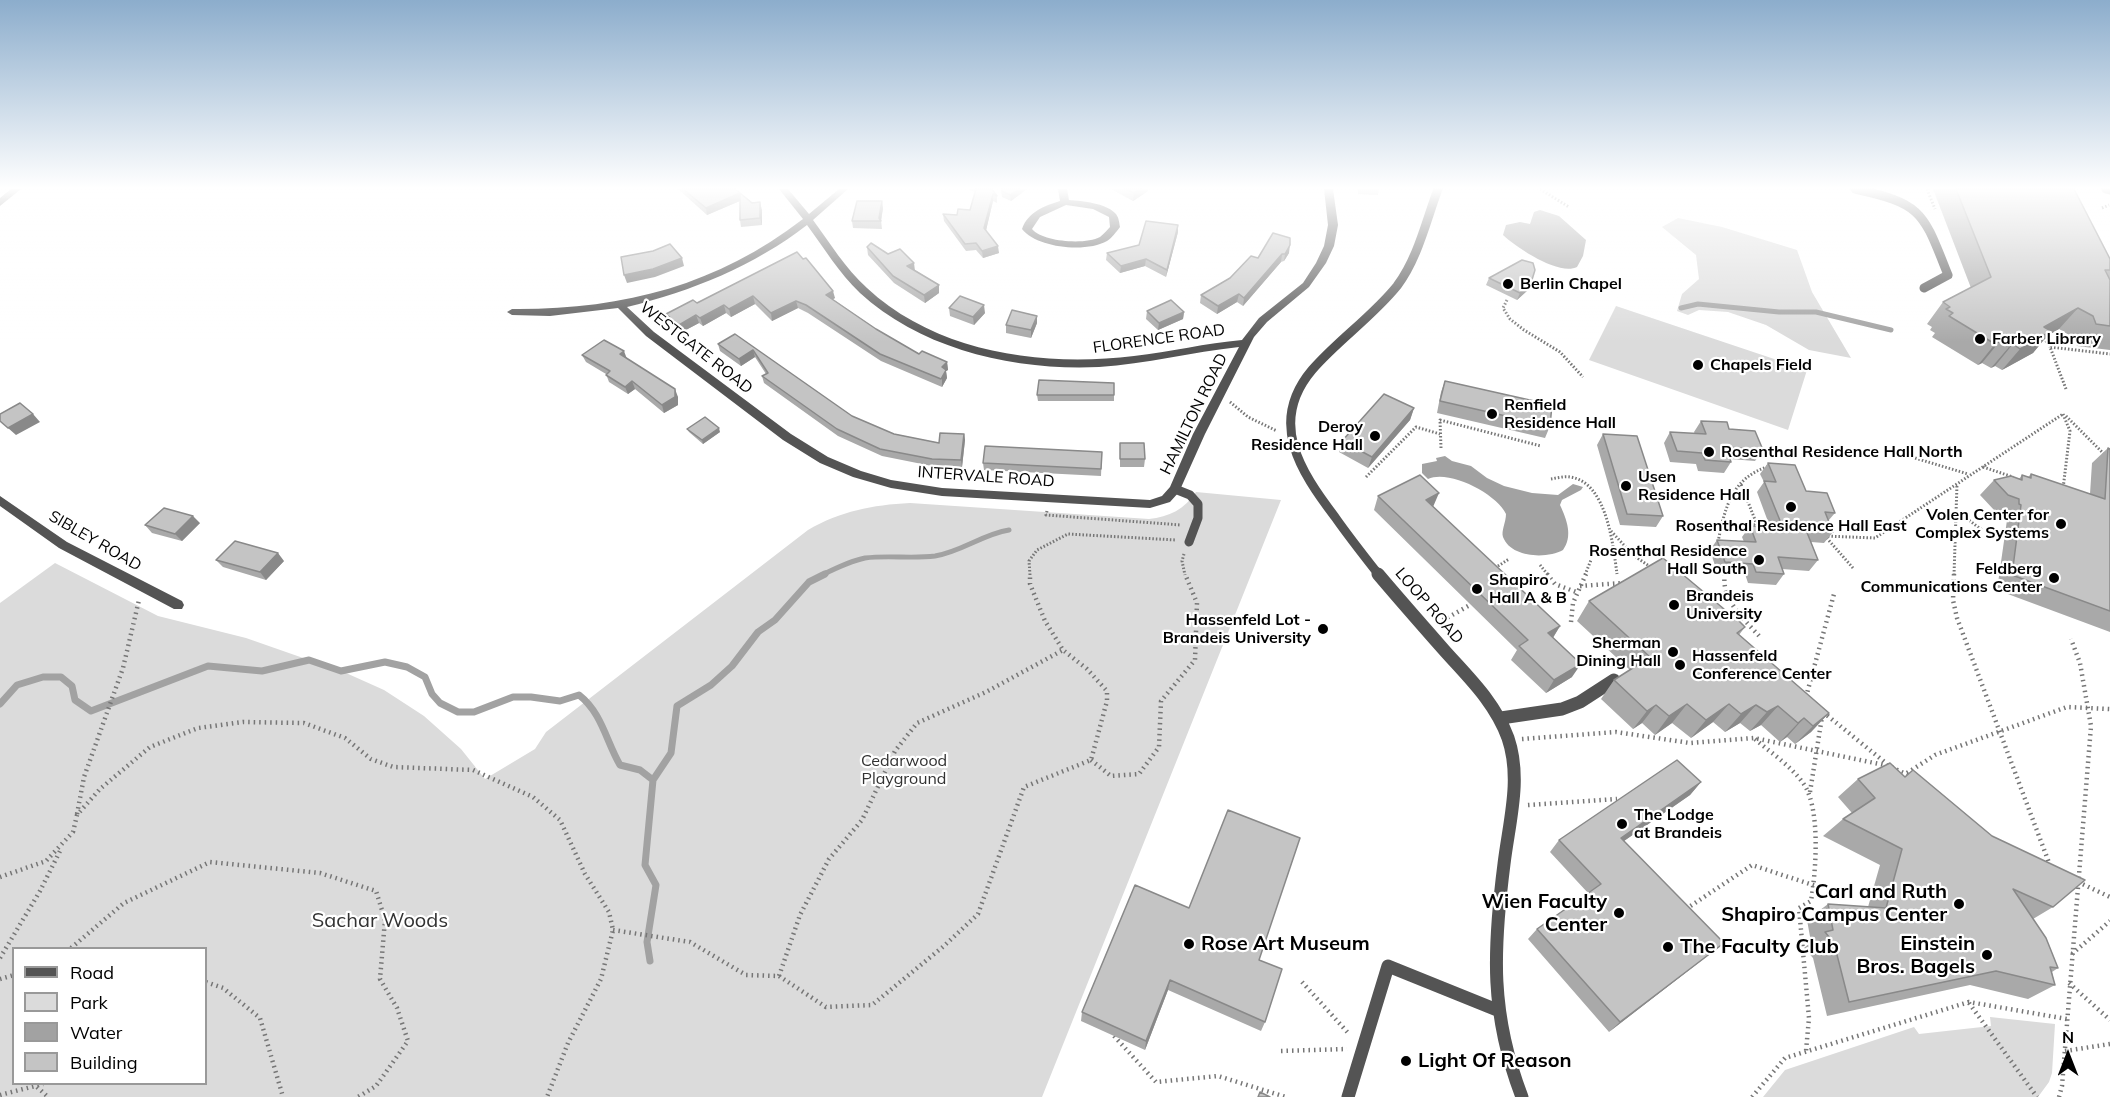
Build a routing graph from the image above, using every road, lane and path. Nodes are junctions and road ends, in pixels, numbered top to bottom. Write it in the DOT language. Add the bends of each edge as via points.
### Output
graph roads {
  1 [pos="778,240"];
  2 [pos="824,240"];
  3 [pos="1043,240"];
  4 [pos="1096,240"];
  5 [pos="1330,240"];
  6 [pos="1418,240"];
  7 [pos="1933,240"];
  8 [pos="1924,288"];
  9 [pos="1507,300"];
  10 [pos="621,306"];
  11 [pos="512,312"];
  12 [pos="2039,329"];
  13 [pos="1245,343"];
  14 [pos="2050,346"];
  15 [pos="2110,354"];
  16 [pos="1583,377"];
  17 [pos="2066,389"];
  18 [pos="1219,394"];
  19 [pos="2063,414"];
  20 [pos="1440,434"];
  21 [pos="1292,436"];
  22 [pos="1541,446"];
  23 [pos="1441,447"];
  24 [pos="1895,452"];
  25 [pos="814,454"];
  26 [pos="2110,460"];
  27 [pos="1780,465"];
  28 [pos="1982,466"];
  29 [pos="1969,474"];
  30 [pos="1366,477"];
  31 [pos="1551,479"];
  32 [pos="2022,480"];
  33 [pos="1741,484"];
  34 [pos="1957,484"];
  35 [pos="1175,489"];
  36 [pos="2062,494"];
  37 [pos="1048,499"];
  38 [pos="0,500"];
  39 [pos="1161,501"];
  40 [pos="1957,512"];
  41 [pos="1722,523"];
  42 [pos="1194,528"];
  43 [pos="1982,530"];
  44 [pos="1611,531"];
  45 [pos="1189,542"];
  46 [pos="1716,549"];
  47 [pos="1509,559"];
  48 [pos="1591,560"];
  49 [pos="1540,565"];
  50 [pos="1853,568"];
  51 [pos="1492,569"];
  52 [pos="1655,569"];
  53 [pos="1617,574"];
  54 [pos="1725,574"];
  55 [pos="1631,583"];
  56 [pos="1579,586"];
  57 [pos="142,587"];
  58 [pos="1576,592"];
  59 [pos="1834,594"];
  60 [pos="178,604"];
  61 [pos="1470,604"];
  62 [pos="1571,622"];
  63 [pos="1436,626"];
  64 [pos="1761,638"];
  65 [pos="2071,639"];
  66 [pos="1063,650"];
  67 [pos="1614,680"];
  68 [pos="1797,690"];
  69 [pos="1806,698"];
  70 [pos="2088,708"];
  71 [pos="2110,709"];
  72 [pos="1823,712"];
  73 [pos="1501,718"];
  74 [pos="1999,733"];
  75 [pos="1754,738"];
  76 [pos="1510,741"];
  77 [pos="1816,751"];
  78 [pos="1091,760"];
  79 [pos="1889,766"];
  80 [pos="1906,773"];
  81 [pos="1915,780"];
  82 [pos="1810,793"];
  83 [pos="1617,800"];
  84 [pos="1514,806"];
  85 [pos="77,815"];
  86 [pos="63,844"];
  87 [pos="2042,864"];
  88 [pos="2051,869"];
  89 [pos="2060,873"];
  90 [pos="0,877"];
  91 [pos="2068,877"];
  92 [pos="2077,881"];
  93 [pos="1815,886"];
  94 [pos="2110,897"];
  95 [pos="1682,912"];
  96 [pos="2110,921"];
  97 [pos="614,930"];
  98 [pos="72,947"];
  99 [pos="2072,954"];
  100 [pos="0,958"];
  101 [pos="779,976"];
  102 [pos="207,982"];
  103 [pos="1302,982"];
  104 [pos="2070,983"];
  105 [pos="1969,1002"];
  106 [pos="1497,1010"];
  107 [pos="2067,1019"];
  108 [pos="2110,1020"];
  109 [pos="1114,1036"];
  110 [pos="2110,1044"];
  111 [pos="1363,1049"];
  112 [pos="1281,1051"];
  113 [pos="1806,1051"];
  114 [pos="2065,1052"];
  115 [pos="40,1085"];
  116 [pos="37,1087"];
  117 [pos="0,1095"];
  118 [pos="48,1097"];
  119 [pos="283,1097"];
  120 [pos="358,1097"];
  121 [pos="547,1097"];
  122 [pos="1286,1097"];
  123 [pos="1348,1097"];
  124 [pos="1522,1097"];
  125 [pos="1752,1097"];
  126 [pos="2037,1097"];
  127 [pos="2059,1097"];
  1 -- 10 [label="street" via="719,275"];
  2 -- 13 [label="street, FLORENCE ROAD" via="873,300 923,329 967,346 1034,361 1085,364"];
  3 -- 4 [label="street"];
  5 -- 13 [label="street, HAMILTON ROAD" via="1306,285 1258,325"];
  6 -- 21 [label="lane, LOOP ROAD" via="1397,286 1301,384 1293,400"];
  7 -- 8 [label="lane" via="1948,275"];
  9 -- 16 [label="path" via="1503,308 1510,320 1560,352"];
  10 -- 11 [label="street, WESTGATE ROAD" via="568,312"];
  10 -- 25 [label="street, WESTGATE ROAD" via="659,341"];
  12 -- 14 [label="path"];
  13 -- 18 [label="street, HAMILTON ROAD"];
  14 -- 15 [label="path"];
  14 -- 17 [label="path"];
  18 -- 21 [label="path" via="1254,420"];
  18 -- 35 [label="street, HAMILTON ROAD"];
  19 -- 26 [label="path"];
  19 -- 28 [label="path"];
  19 -- 36 [label="path" via="2070,430"];
  20 -- 22 [label="path" via="1440,420"];
  20 -- 23 [label="path"];
  20 -- 30 [label="path" via="1416,427"];
  21 -- 73 [label="lane, LOOP ROAD" via="1300,466 1356,548"];
  24 -- 29 [label="path"];
  25 -- 37 [label="street, INTERVALE ROAD" via="856,474 903,487"];
  27 -- 33 [label="path" via="1755,469"];
  28 -- 29 [label="path"];
  28 -- 32 [label="path"];
  29 -- 34 [label="path"];
  31 -- 44 [label="path" via="1572,476 1590,485"];
  33 -- 41 [label="path" via="1730,497"];
  33 -- 41 [label="path" via="1757,525"];
  34 -- 40 [label="path"];
  34 -- 50 [label="path" via="1875,538 1825,536"];
  35 -- 39 [label="street, HAMILTON ROAD"];
  35 -- 42 [label="lane" via="1190,495 1198,504"];
  37 -- 39 [label="street, INTERVALE ROAD" via="1139,505"];
  37 -- 42 [label="path" via="1046,515 1155,521"];
  38 -- 57 [label="street, SIBLEY ROAD" via="53,538"];
  40 -- 43 [label="path"];
  40 -- 74 [label="path" via="1953,600"];
  41 -- 46 [label="path"];
  42 -- 45 [label="lane"];
  44 -- 52 [label="path" via="1633,555"];
  44 -- 53 [label="path"];
  45 -- 66 [label="path" via="1076,533 1059,537 1037,550 1029,561 1030,584 1045,621"];
  45 -- 78 [label="path" via="1182,561 1197,603 1195,660 1161,701 1160,747 1139,774 1111,776"];
  47 -- 51 [label="path"];
  48 -- 56 [label="path"];
  49 -- 58 [label="path" via="1555,584"];
  54 -- 64 [label="path" via="1723,584 1737,612"];
  55 -- 56 [label="path"];
  56 -- 58 [label="path"];
  57 -- 60 [label="street, SIBLEY ROAD"];
  57 -- 85 [label="path" via="123,668 78,794"];
  58 -- 62 [label="path"];
  59 -- 69 [label="path"];
  61 -- 63 [label="path"];
  65 -- 70 [label="path"];
  66 -- 78 [label="path" via="1107,691"];
  66 -- 101 [label="path" via="986,692 917,723 895,751 862,820 829,859 800,915"];
  67 -- 73 [label="lane" via="1562,709"];
  68 -- 69 [label="path"];
  69 -- 72 [label="path"];
  70 -- 71 [label="path"];
  70 -- 74 [label="path" via="2067,707"];
  70 -- 92 [label="path" via="2091,726"];
  72 -- 77 [label="path"];
  72 -- 79 [label="path"];
  73 -- 76 [label="lane, LOOP ROAD"];
  74 -- 80 [label="path" via="1935,755"];
  74 -- 88 [label="path"];
  75 -- 76 [label="path" via="1690,743 1616,732"];
  75 -- 77 [label="path"];
  75 -- 82 [label="path"];
  76 -- 84 [label="lane, LOOP ROAD"];
  77 -- 79 [label="path"];
  77 -- 82 [label="path"];
  78 -- 101 [label="path" via="1024,787 978,914 872,1005 826,1007"];
  79 -- 80 [label="path"];
  80 -- 81 [label="path"];
  82 -- 93 [label="path"];
  83 -- 84 [label="path"];
  84 -- 106 [label="lane, LOOP ROAD" via="1497,938"];
  85 -- 86 [label="path" via="73,832"];
  85 -- 97 [label="path" via="100,789 150,747 198,728 243,722 304,723 345,738 370,759 393,767 473,770 533,797 560,820 585,874 609,912"];
  86 -- 90 [label="path" via="46,861"];
  86 -- 100 [label="path"];
  87 -- 88 [label="path"];
  88 -- 89 [label="path"];
  91 -- 92 [label="path"];
  92 -- 94 [label="path"];
  92 -- 99 [label="path"];
  93 -- 95 [label="path" via="1752,865"];
  93 -- 113 [label="path" via="1811,901 1799,908 1809,1018"];
  96 -- 99 [label="path"];
  97 -- 101 [label="path" via="690,942 746,975"];
  97 -- 121 [label="path" via="601,979 568,1043"];
  98 -- 120 [label="path" via="124,903 210,862 320,873 376,891 385,920 380,979 397,1008 408,1041 376,1086"];
  99 -- 104 [label="path"];
  102 -- 119 [label="path" via="223,987 260,1018"];
  103 -- 111 [label="path"];
  104 -- 107 [label="path"];
  104 -- 108 [label="path"];
  105 -- 107 [label="path"];
  105 -- 113 [label="path"];
  105 -- 126 [label="path"];
  106 -- 111 [label="lane" via="1388,966"];
  106 -- 124 [label="lane, LOOP ROAD" via="1508,1064"];
  107 -- 114 [label="path"];
  109 -- 122 [label="path" via="1156,1082 1218,1076"];
  110 -- 114 [label="path"];
  111 -- 112 [label="path"];
  111 -- 123 [label="lane"];
  113 -- 125 [label="path" via="1785,1058"];
  114 -- 127 [label="path"];
  115 -- 116 [label="path"];
  116 -- 117 [label="path"];
  116 -- 118 [label="path"];
}
